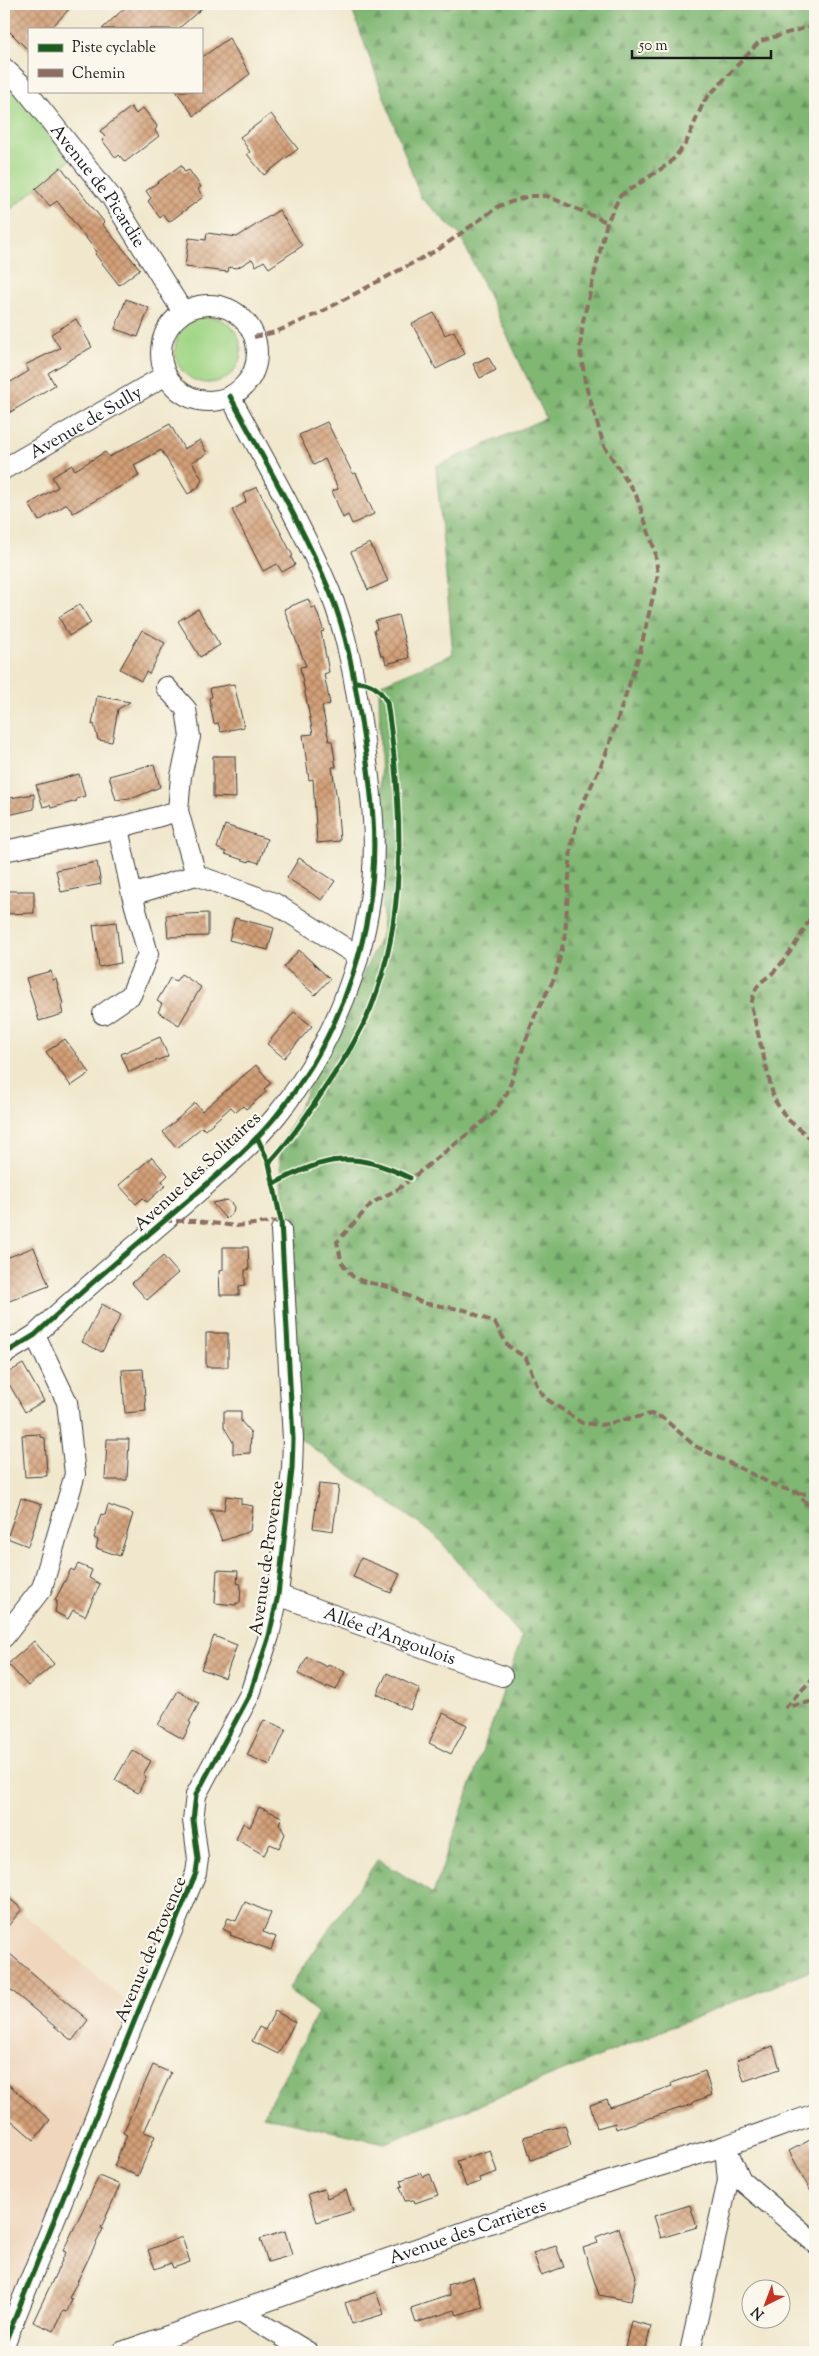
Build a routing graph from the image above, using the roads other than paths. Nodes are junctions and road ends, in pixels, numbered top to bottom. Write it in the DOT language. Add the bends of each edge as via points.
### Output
graph roads {
  1 [pos="4,68"];
  2 [pos="183,312"];
  3 [pos="166,375"];
  4 [pos="230,396"];
  5 [pos="4,469"];
  6 [pos="166,687"];
  7 [pos="178,811"];
  8 [pos="118,828"];
  9 [pos="4,851"];
  10 [pos="196,875"];
  11 [pos="132,895"];
  12 [pos="358,956"];
  13 [pos="103,1014"];
  14 [pos="281,1230"];
  15 [pos="35,1335"];
  16 [pos="4,1354"];
  17 [pos="278,1595"];
  18 [pos="4,1637"];
  19 [pos="502,1676"];
  20 [pos="815,2114"];
  21 [pos="725,2146"];
  22 [pos="815,2243"];
  23 [pos="240,2311"];
  24 [pos="4,2345"];
  25 [pos="122,2352"];
  26 [pos="308,2352"];
  27 [pos="690,2352"];
  1 -- 2 [label="street, Avenue de Picardie" via="21,84 111,197"];
  2 -- 3 [label="street" via="172,321 161,347"];
  2 -- 4 [label="street" via="196,306 218,306 238,314 248,324 257,351 256,364 242,388"];
  3 -- 4 [label="street" via="175,387 194,398 216,400"];
  3 -- 5 [label="street, Avenue de Sully"];
  4 -- 12 [label="street, Avenue des Solitaires" via="323,577 338,613 350,656 366,748 373,821 369,906"];
  6 -- 7 [label="street" via="186,709 190,738 181,776"];
  7 -- 8 [label="street"];
  7 -- 10 [label="street"];
  8 -- 9 [label="street"];
  8 -- 11 [label="street"];
  10 -- 11 [label="street"];
  10 -- 12 [label="street" via="274,903"];
  11 -- 13 [label="street" via="148,954 131,995"];
  12 -- 15 [label="street, Avenue des Solitaires" via="344,999 314,1064 275,1118 233,1162"];
  14 -- 17 [label="street, Avenue de Provence" via="293,1439"];
  15 -- 16 [label="street, Avenue des Solitaires"];
  15 -- 18 [label="street" via="68,1402 75,1474 42,1588"];
  17 -- 19 [label="street, Allée d'Angoulois"];
  17 -- 24 [label="street, Avenue de Provence" via="270,1636 250,1694 196,1795 193,1820 198,1859 191,1890 138,2012"];
  20 -- 21 [label="street, Avenue des Carrières"];
  21 -- 22 [label="street" via="741,2180"];
  21 -- 23 [label="street, Avenue des Carrières" via="607,2182"];
  21 -- 27 [label="street" via="728,2182"];
  23 -- 25 [label="street, Avenue des Carrières"];
  23 -- 26 [label="street"];
}
